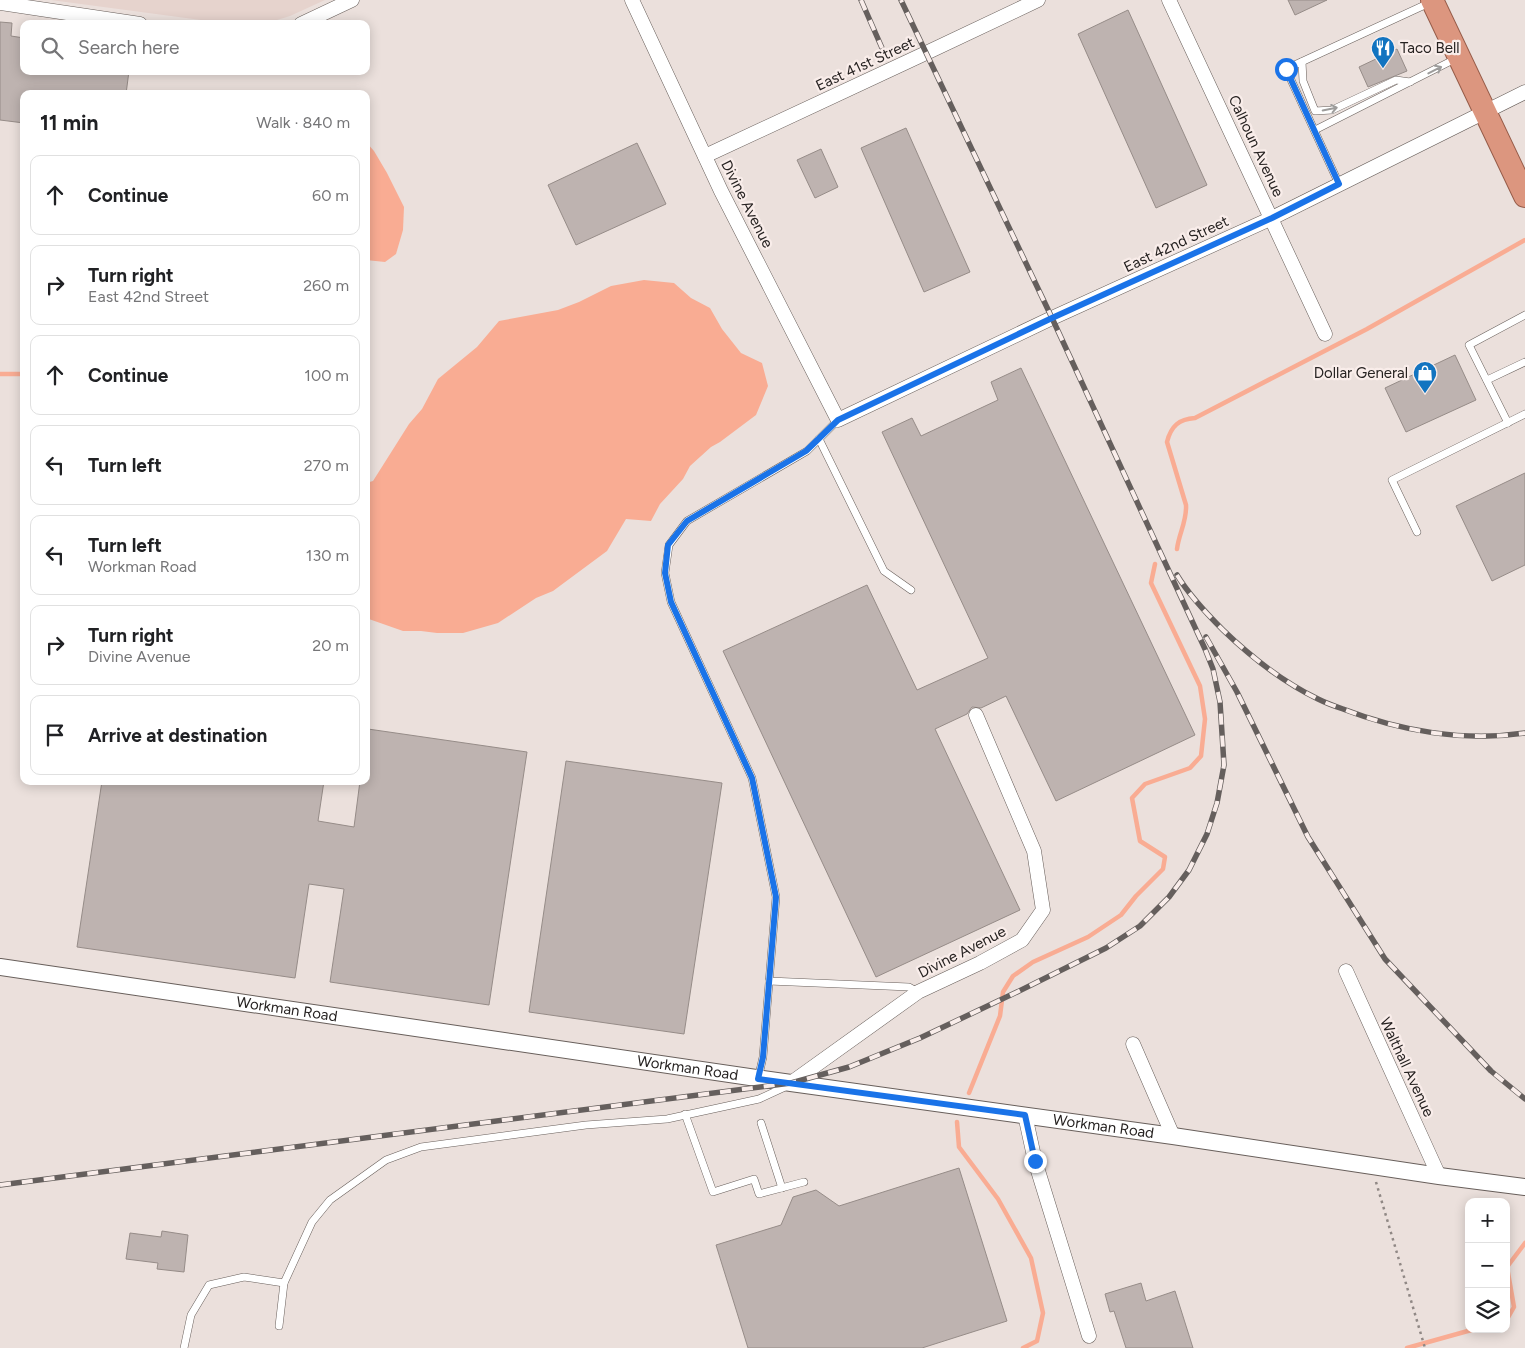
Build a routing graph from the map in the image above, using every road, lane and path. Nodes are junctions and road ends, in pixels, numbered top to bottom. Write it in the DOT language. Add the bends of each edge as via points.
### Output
graph roads {
  1 [pos="352,0"];
  2 [pos="632,0"];
  3 [pos="1038,0"];
  4 [pos="1169,0"];
  5 [pos="1432,1"];
  6 [pos="0,3"];
  7 [pos="113,20"];
  8 [pos="310,20"];
  9 [pos="1459,57"];
  10 [pos="1302,62"];
  11 [pos="1411,82"];
  12 [pos="1525,92"];
  13 [pos="1485,111"];
  14 [pos="1315,130"];
  15 [pos="705,156"];
  16 [pos="1339,184"];
  17 [pos="1525,196"];
  18 [pos="1272,218"];
  19 [pos="1525,315"];
  20 [pos="1325,334"];
  21 [pos="1525,362"];
  22 [pos="1487,380"];
  23 [pos="1525,414"];
  24 [pos="838,420"];
  25 [pos="1508,423"];
  26 [pos="819,439"];
  27 [pos="1417,532"];
  28 [pos="911,590"];
  29 [pos="976,714"];
  30 [pos="0,967"];
  31 [pos="1346,971"];
  32 [pos="769,981"];
  33 [pos="918,992"];
  34 [pos="1133,1044"];
  35 [pos="758,1079"];
  36 [pos="791,1083"];
  37 [pos="685,1114"];
  38 [pos="1025,1115"];
  39 [pos="761,1123"];
  40 [pos="1173,1136"];
  41 [pos="1371,1165"];
  42 [pos="1439,1176"];
  43 [pos="804,1182"];
  44 [pos="1525,1187"];
  45 [pos="782,1188"];
  46 [pos="284,1282"];
  47 [pos="279,1326"];
  48 [pos="1089,1336"];
  49 [pos="184,1348"];
  50 [pos="1425,1348"];
  1 -- 8 [label="street"];
  2 -- 15 [label="street, Divine Avenue"];
  3 -- 15 [label="street, East 41st Street"];
  4 -- 18 [label="street, Calhoun Avenue"];
  5 -- 9 [label="highway"];
  5 -- 10 [label="lane"];
  6 -- 7 [label="street"];
  11 -- 9 [label="lane, one-way"];
  9 -- 13 [label="highway"];
  10 -- 11 [label="lane, one-way" via="1302,81 1315,111 1332,110 1396,80"];
  10 -- 14 [label="lane" via="1286,69"];
  11 -- 14 [label="lane"];
  12 -- 13 [label="street, East 42nd Street"];
  13 -- 16 [label="street, East 42nd Street"];
  13 -- 17 [label="highway" via="1517,171"];
  14 -- 16 [label="lane"];
  15 -- 24 [label="street, Divine Avenue"];
  16 -- 18 [label="street, East 42nd Street"];
  18 -- 20 [label="street, Calhoun Avenue"];
  18 -- 24 [label="street, East 42nd Street"];
  19 -- 22 [label="lane" via="1469,344"];
  21 -- 22 [label="lane"];
  22 -- 25 [label="lane"];
  23 -- 25 [label="lane"];
  24 -- 26 [label="lane"];
  25 -- 27 [label="lane" via="1392,480"];
  26 -- 28 [label="lane" via="884,570"];
  26 -- 32 [label="lane" via="806,451 687,521 668,545 665,573 671,602 752,778 776,897"];
  29 -- 33 [label="street, Divine Avenue" via="1034,850 1043,910 1022,940"];
  30 -- 35 [label="street, Workman Road"];
  31 -- 42 [label="street, Walthall Avenue"];
  32 -- 33 [label="lane" via="909,987"];
  32 -- 35 [label="lane" via="763,1057"];
  33 -- 36 [label="street, Divine Avenue"];
  34 -- 40 [label="street"];
  35 -- 36 [label="street, Workman Road"];
  36 -- 37 [label="lane" via="759,1099"];
  36 -- 38 [label="street, Workman Road"];
  37 -- 45 [label="lane" via="713,1192 754,1179 760,1194"];
  37 -- 46 [label="lane" via="421,1147 386,1160 330,1200 312,1222"];
  38 -- 40 [label="street, Workman Road"];
  38 -- 48 [label="street" via="1035,1161"];
  39 -- 45 [label="lane"];
  40 -- 41 [label="street, Workman Road"];
  41 -- 42 [label="street, Workman Road"];
  41 -- 50 [label="path"];
  42 -- 44 [label="street, Workman Road"];
  43 -- 45 [label="lane"];
  46 -- 47 [label="lane"];
  46 -- 49 [label="lane" via="244,1277 209,1285 191,1315"];
}
